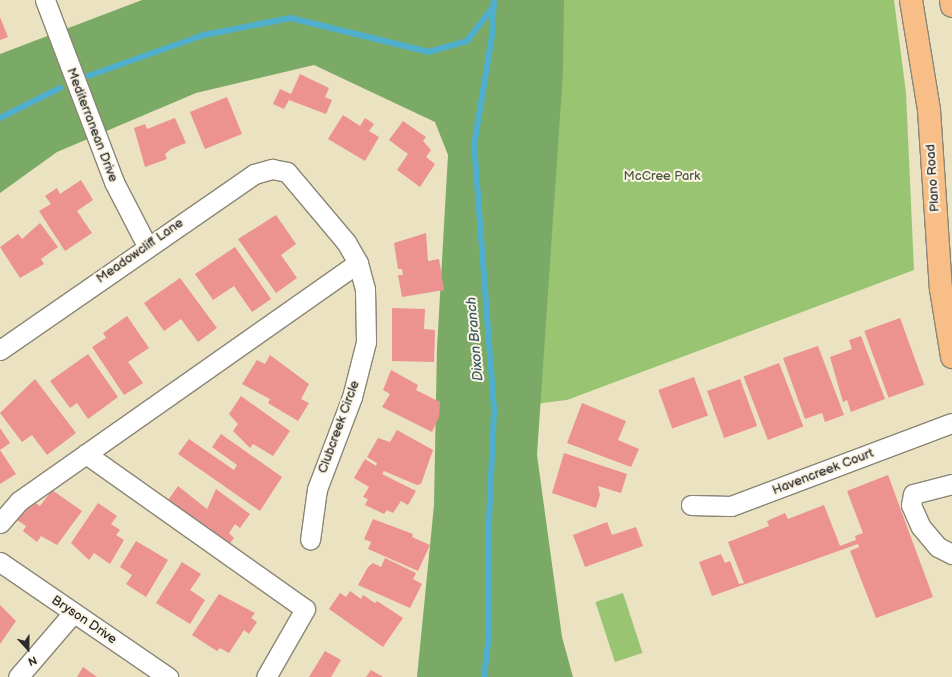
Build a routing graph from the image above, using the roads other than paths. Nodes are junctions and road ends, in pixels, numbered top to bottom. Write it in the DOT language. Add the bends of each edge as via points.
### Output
graph roads {
  1 [pos="45,0"];
  2 [pos="911,0"];
  3 [pos="951,0"];
  4 [pos="952,6"];
  5 [pos="287,172"];
  6 [pos="945,243"];
  7 [pos="147,246"];
  8 [pos="358,263"];
  9 [pos="0,350"];
  10 [pos="952,356"];
  11 [pos="952,422"];
  12 [pos="86,454"];
  13 [pos="952,484"];
  14 [pos="691,505"];
  15 [pos="0,523"];
  16 [pos="310,540"];
  17 [pos="952,554"];
  18 [pos="0,562"];
  19 [pos="73,613"];
  20 [pos="18,677"];
  21 [pos="168,677"];
  22 [pos="266,677"];
  1 -- 7 [label="street, Mediterranean Drive" via="114,182"];
  2 -- 6 [label="main road, Plano Road" via="929,110"];
  3 -- 4 [label="main road"];
  5 -- 7 [label="street, Meadowcliff Lane" via="272,169 254,174"];
  5 -- 8 [label="street, Clubcreek Circle" via="346,242"];
  6 -- 10 [label="main road, Plano Road"];
  7 -- 9 [label="street, Meadowcliff Lane"];
  8 -- 12 [label="street"];
  8 -- 16 [label="street, Clubcreek Circle" via="365,289 366,342 352,397 317,489"];
  11 -- 14 [label="street, Havencreek Court" via="731,506"];
  12 -- 15 [label="street" via="19,502"];
  12 -- 22 [label="street" via="305,609"];
  13 -- 17 [label="street" via="913,494 912,505 921,527 938,547"];
  18 -- 19 [label="street, Bryson Drive"];
  19 -- 20 [label="street"];
  19 -- 21 [label="street, Bryson Drive"];
}
